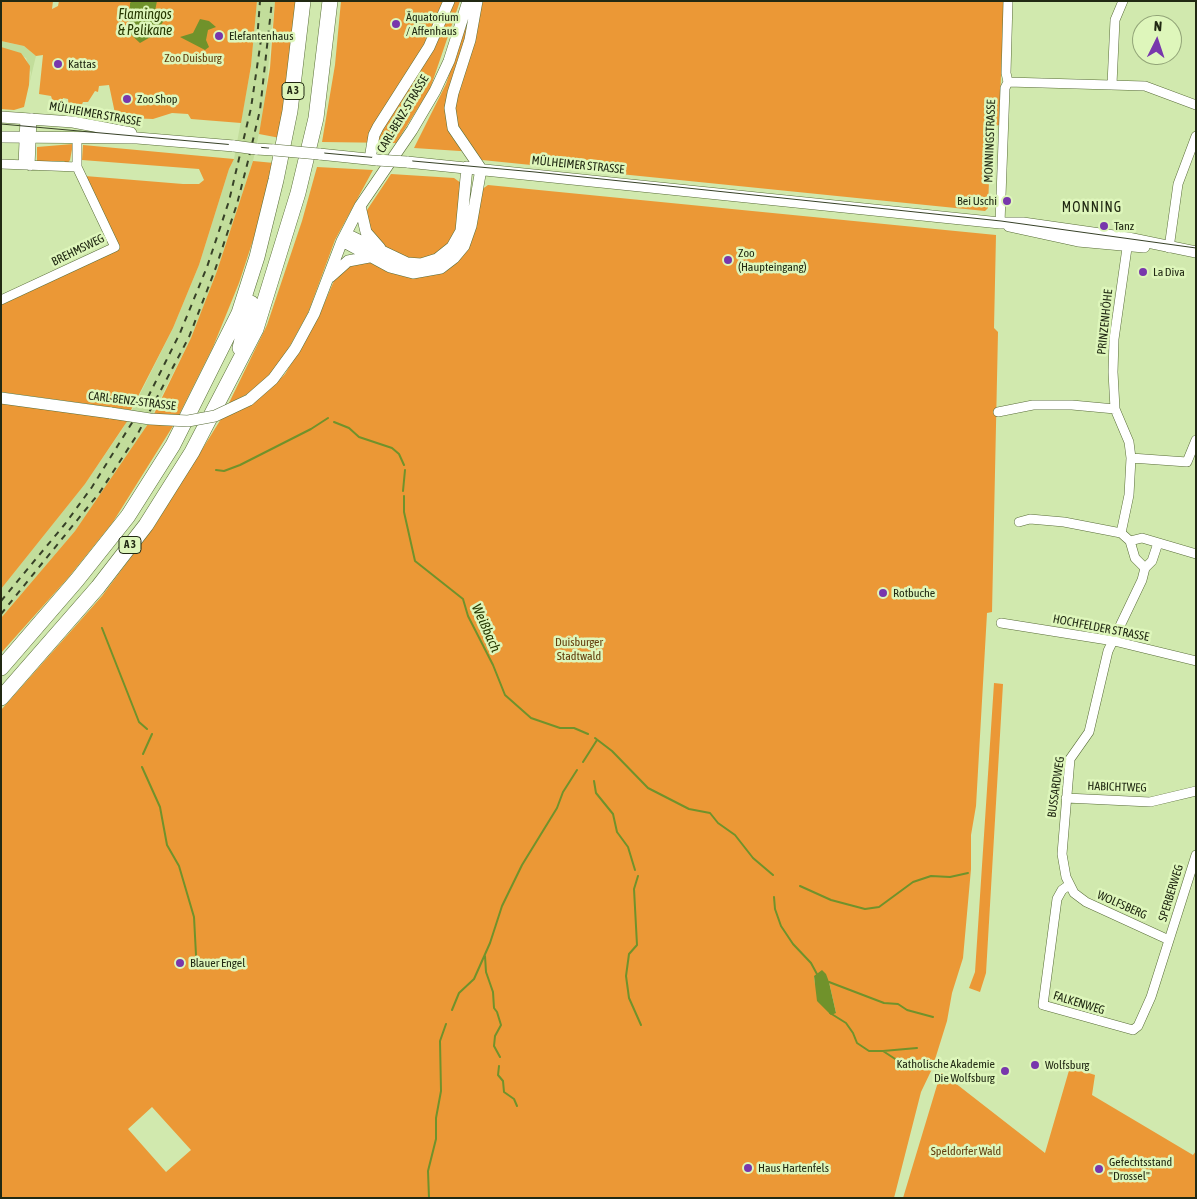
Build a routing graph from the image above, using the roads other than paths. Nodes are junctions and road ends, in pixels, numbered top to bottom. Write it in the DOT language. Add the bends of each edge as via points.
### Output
graph roads {
  1 [pos="303,1"];
  2 [pos="310,1"];
  3 [pos="330,1"];
  4 [pos="450,1"];
  5 [pos="468,1"];
  6 [pos="477,1"];
  7 [pos="1008,1"];
  8 [pos="1123,1"];
  9 [pos="1008,82"];
  10 [pos="1112,84"];
  11 [pos="1196,105"];
  12 [pos="1,117"];
  13 [pos="28,118"];
  14 [pos="1196,136"];
  15 [pos="1,137"];
  16 [pos="77,137"];
  17 [pos="28,138"];
  18 [pos="153,139"];
  19 [pos="373,159"];
  20 [pos="1,164"];
  21 [pos="26,165"];
  22 [pos="77,167"];
  23 [pos="468,167"];
  24 [pos="481,168"];
  25 [pos="360,206"];
  26 [pos="1000,223"];
  27 [pos="344,238"];
  28 [pos="1128,242"];
  29 [pos="1169,248"];
  30 [pos="1196,252"];
  31 [pos="369,257"];
  32 [pos="389,257"];
  33 [pos="327,281"];
  34 [pos="1,300"];
  35 [pos="233,374"];
  36 [pos="1,398"];
  37 [pos="1116,409"];
  38 [pos="998,412"];
  39 [pos="1196,440"];
  40 [pos="1131,458"];
  41 [pos="1020,522"];
  42 [pos="1121,533"];
  43 [pos="1130,541"];
  44 [pos="1158,543"];
  45 [pos="1196,554"];
  46 [pos="1146,568"];
  47 [pos="1001,623"];
  48 [pos="1114,641"];
  49 [pos="1196,661"];
  50 [pos="1,668"];
  51 [pos="1,698"];
  52 [pos="1196,790"];
  53 [pos="1066,798"];
  54 [pos="1196,855"];
  55 [pos="1069,885"];
  56 [pos="1169,940"];
  1 -- 50 [label="highway, A 3" via="290,111 276,180 238,313 173,445 128,516"];
  2 -- 35 [label="highway, A 3" via="303,80 286,173"];
  3 -- 35 [label="highway" via="316,118 298,193 256,329"];
  4 -- 19 [label="main road" via="430,47 374,135"];
  5 -- 25 [label="main road, CARL-BENZ-STRASSE" via="436,91"];
  6 -- 24 [label="main road" via="470,40 451,101 451,119 459,139"];
  7 -- 9 [label="street, MONNINGSTRASSE"];
  8 -- 10 [label="street" via="1115,20"];
  9 -- 10 [label="street"];
  9 -- 26 [label="street, MONNINGSTRASSE" via="1005,88"];
  10 -- 11 [label="street" via="1152,87"];
  12 -- 13 [label="main road, MÜLHEIMER STRASSE"];
  13 -- 17 [label="street"];
  13 -- 18 [label="main road, MÜLHEIMER STRASSE" via="88,124"];
  14 -- 29 [label="street" via="1178,184"];
  15 -- 17 [label="main road, MÜLHEIMER STRASSE"];
  16 -- 17 [label="main road, MÜLHEIMER STRASSE"];
  16 -- 18 [label="main road, MÜLHEIMER STRASSE"];
  16 -- 22 [label="street, BREHMSWEG"];
  17 -- 21 [label="street"];
  18 -- 19 [label="main road, MÜLHEIMER STRASSE, bridge"];
  19 -- 23 [label="main road, MÜLHEIMER STRASSE, bridge"];
  20 -- 21 [label="street"];
  21 -- 22 [label="street"];
  22 -- 34 [label="street, BREHMSWEG" via="115,247"];
  23 -- 24 [label="main road, MÜLHEIMER STRASSE"];
  23 -- 32 [label="main road" via="463,224 452,247 437,259 421,264 407,264"];
  24 -- 26 [label="main road, MÜLHEIMER STRASSE"];
  24 -- 31 [label="main road" via="470,233 459,253 447,264 432,271 414,273 398,270"];
  25 -- 27 [label="main road, CARL-BENZ-STRASSE"];
  25 -- 32 [label="main road" via="366,232"];
  26 -- 28 [label="main road, MÜLHEIMER STRASSE" via="1019,230"];
  27 -- 31 [label="main road"];
  27 -- 32 [label="main road"];
  27 -- 33 [label="main road, CARL-BENZ-STRASSE"];
  28 -- 29 [label="main road, MÜLHEIMER STRASSE"];
  28 -- 37 [label="street, PRINZENHÖHE" via="1114,339"];
  29 -- 30 [label="main road, MÜLHEIMER STRASSE"];
  31 -- 33 [label="main road" via="348,261"];
  33 -- 36 [label="main road, CARL-BENZ-STRASSE, bridge" via="314,314 287,361 249,400 221,414 188,421 150,419"];
  35 -- 51 [label="highway, A 3" via="192,452 146,525"];
  37 -- 38 [label="street" via="1033,406"];
  37 -- 40 [label="street, PRINZENHÖHE" via="1129,442"];
  39 -- 40 [label="street" via="1187,462 1181,464"];
  40 -- 42 [label="street, PRINZENHÖHE" via="1129,495"];
  41 -- 42 [label="street" via="1030,519 1064,522"];
  42 -- 43 [label="street"];
  43 -- 44 [label="street" via="1142,538"];
  43 -- 46 [label="street" via="1135,558"];
  44 -- 45 [label="street"];
  44 -- 46 [label="street"];
  46 -- 48 [label="street"];
  47 -- 48 [label="street, HOCHFELDER STRASSE"];
  48 -- 49 [label="street, HOCHFELDER STRASSE"];
  48 -- 53 [label="street, BUSSARDWEG" via="1108,651 1090,727 1070,759"];
  52 -- 53 [label="street, HABICHTWEG" via="1150,802"];
  53 -- 55 [label="street, BUSSARDWEG" via="1062,854"];
  54 -- 56 [label="street, SPERBERWEG"];
  55 -- 56 [label="street, WOLFSBERG" via="1086,902"];
  55 -- 56 [label="street, FALKENWEG" via="1058,899 1043,1005 1133,1030 1151,997"];
}
